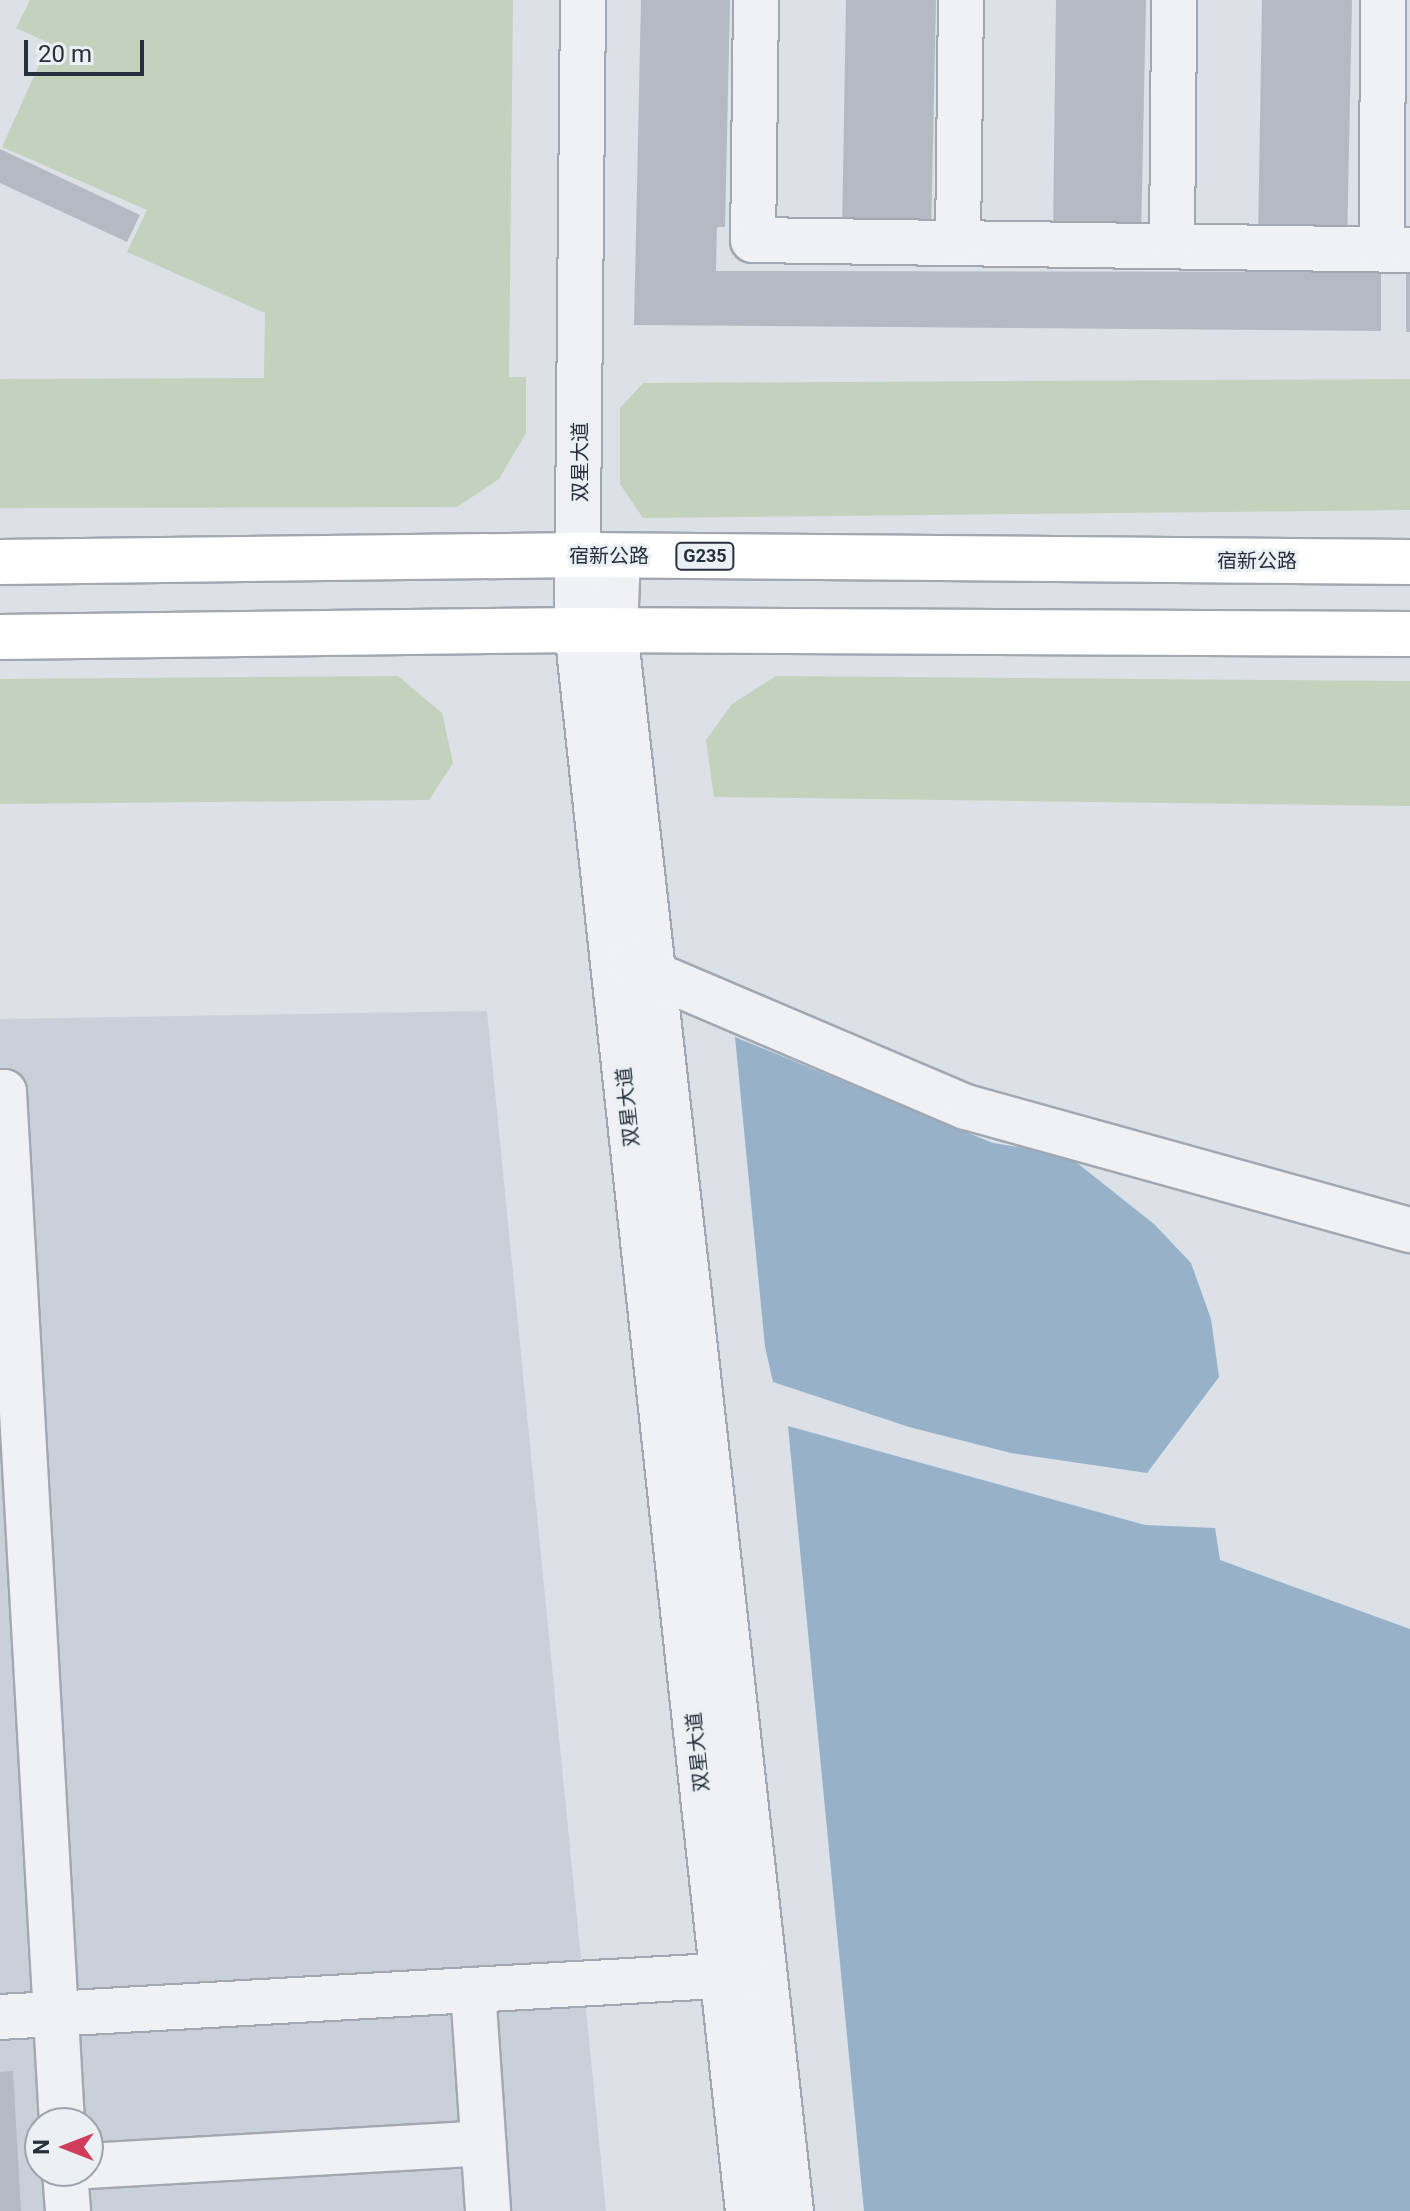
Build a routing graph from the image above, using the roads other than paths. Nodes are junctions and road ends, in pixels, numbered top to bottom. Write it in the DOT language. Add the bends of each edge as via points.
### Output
graph roads {
  1 [pos="583,0"];
  2 [pos="756,0"];
  3 [pos="961,0"];
  4 [pos="1174,0"];
  5 [pos="1383,0"];
  6 [pos="958,243"];
  7 [pos="1172,246"];
  8 [pos="1396,250"];
  9 [pos="599,556"];
  10 [pos="0,562"];
  11 [pos="1410,562"];
  12 [pos="596,630"];
  13 [pos="1410,634"];
  14 [pos="0,637"];
  15 [pos="612,956"];
  16 [pos="653,974"];
  17 [pos="0,1092"];
  18 [pos="1410,1230"];
  19 [pos="743,1974"];
  20 [pos="473,1990"];
  21 [pos="56,2014"];
  22 [pos="0,2017"];
  23 [pos="61,2107"];
  24 [pos="483,2143"];
  25 [pos="104,2165"];
  26 [pos="66,2187"];
  27 [pos="68,2211"];
  28 [pos="488,2211"];
  29 [pos="748,2211"];
  30 [pos="791,2211"];
  1 -- 9 [label="street, 双星大道"];
  2 -- 6 [label="street" via="753,240"];
  3 -- 6 [label="street"];
  4 -- 7 [label="street"];
  5 -- 8 [label="street"];
  6 -- 7 [label="street"];
  7 -- 8 [label="street"];
  9 -- 10 [label="highway, 宿新公路 / G235"];
  9 -- 11 [label="highway, 宿新公路 / G235"];
  9 -- 12 [label="street, 双星大道"];
  12 -- 13 [label="highway"];
  12 -- 14 [label="highway"];
  12 -- 15 [label="street, 双星大道"];
  12 -- 16 [label="street, 双星大道"];
  15 -- 16 [label="street"];
  15 -- 19 [label="street, 双星大道"];
  16 -- 18 [label="street" via="966,1107"];
  16 -- 19 [label="street, 双星大道"];
  17 -- 21 [label="street" via="5,1108"];
  19 -- 20 [label="street"];
  19 -- 29 [label="street, 双星大道"];
  19 -- 30 [label="street, 双星大道"];
  20 -- 21 [label="street"];
  20 -- 24 [label="street"];
  21 -- 22 [label="street"];
  21 -- 23 [label="street"];
  24 -- 25 [label="street"];
  24 -- 28 [label="street"];
  26 -- 27 [label="street"];
}
